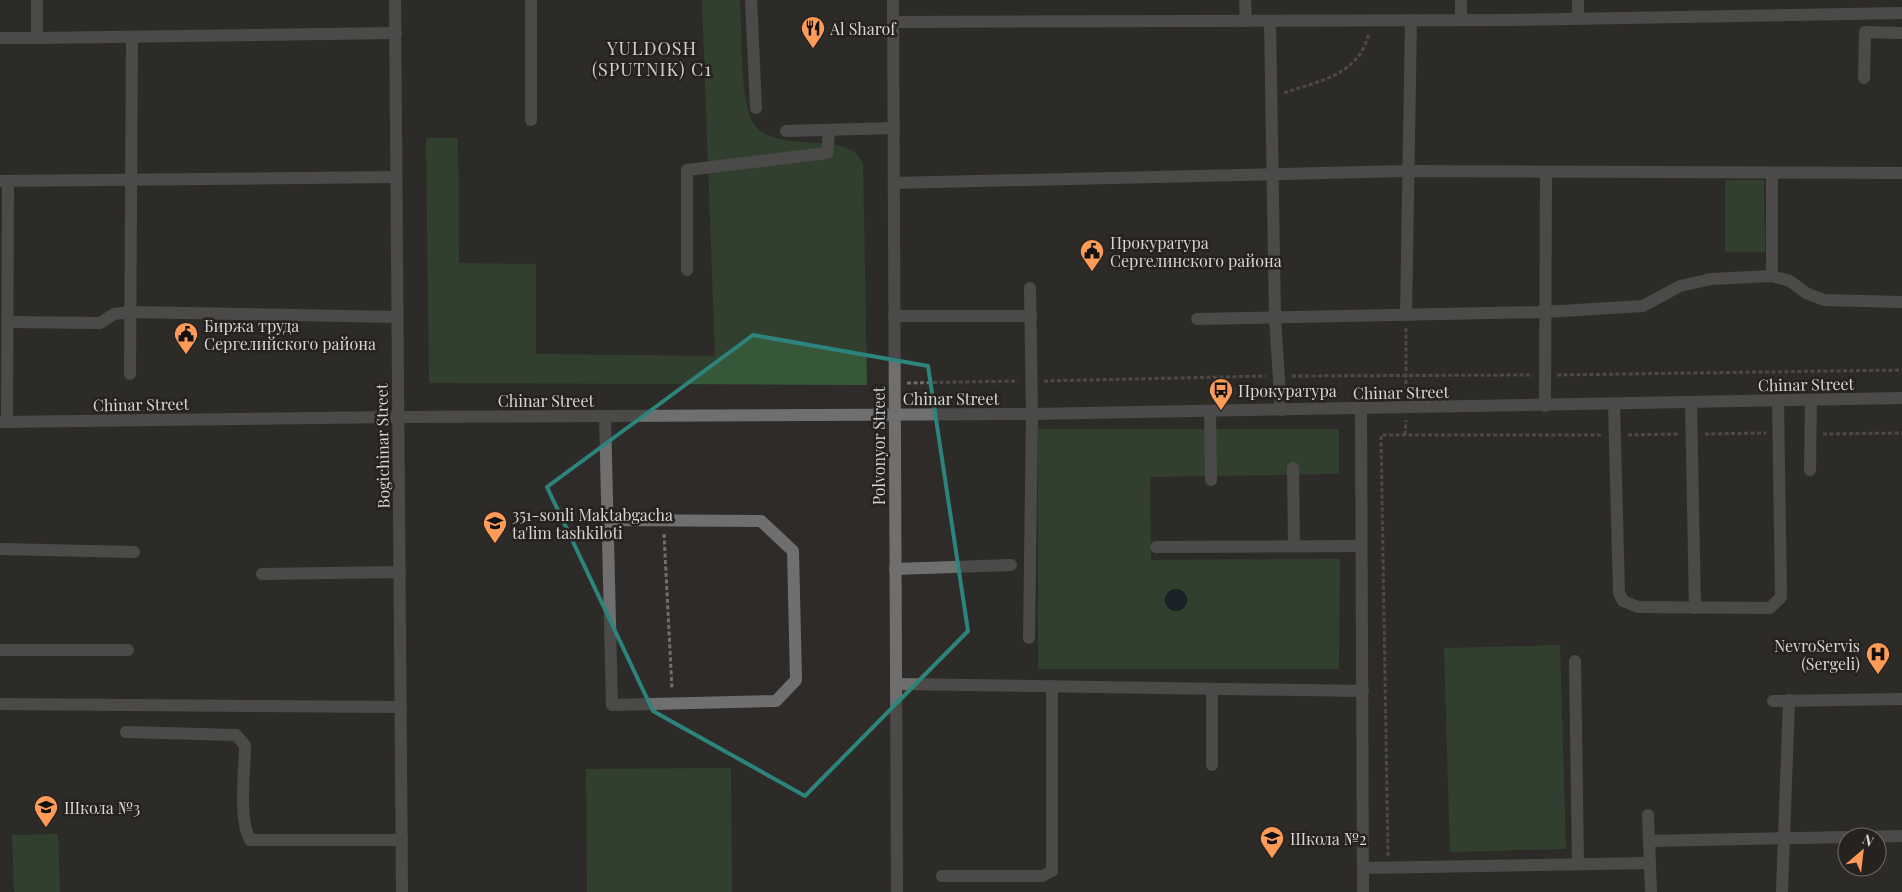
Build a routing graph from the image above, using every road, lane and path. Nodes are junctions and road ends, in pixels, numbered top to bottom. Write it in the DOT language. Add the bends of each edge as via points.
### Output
graph roads {
  1 [pos="37,0"];
  2 [pos="395,0"];
  3 [pos="531,0"];
  4 [pos="751,0"];
  5 [pos="893,0"];
  6 [pos="1245,0"];
  7 [pos="1461,0"];
  8 [pos="1578,0"];
  9 [pos="1902,13"];
  10 [pos="1578,18"];
  11 [pos="1373,20"];
  12 [pos="1411,20"];
  13 [pos="1461,20"];
  14 [pos="1246,21"];
  15 [pos="1270,21"];
  16 [pos="893,22"];
  17 [pos="396,33"];
  18 [pos="1902,33"];
  19 [pos="132,37"];
  20 [pos="0,38"];
  21 [pos="38,38"];
  22 [pos="1864,78"];
  23 [pos="1272,98"];
  24 [pos="756,108"];
  25 [pos="531,120"];
  26 [pos="894,128"];
  27 [pos="829,130"];
  28 [pos="786,131"];
  29 [pos="1407,171"];
  30 [pos="1546,172"];
  31 [pos="1772,173"];
  32 [pos="1902,173"];
  33 [pos="1273,174"];
  34 [pos="396,177"];
  35 [pos="130,180"];
  36 [pos="4,181"];
  37 [pos="894,183"];
  38 [pos="687,270"];
  39 [pos="4,272"];
  40 [pos="1772,276"];
  41 [pos="1030,288"];
  42 [pos="1902,302"];
  43 [pos="130,312"];
  44 [pos="1544,312"];
  45 [pos="1406,315"];
  46 [pos="397,316"];
  47 [pos="894,316"];
  48 [pos="1031,316"];
  49 [pos="1275,318"];
  50 [pos="1197,319"];
  51 [pos="8,322"];
  52 [pos="1902,370"];
  53 [pos="130,374"];
  54 [pos="1406,374"];
  55 [pos="1545,375"];
  56 [pos="1279,376"];
  57 [pos="1032,381"];
  58 [pos="894,384"];
  59 [pos="1902,398"];
  60 [pos="1778,400"];
  61 [pos="1811,400"];
  62 [pos="1691,402"];
  63 [pos="1614,404"];
  64 [pos="1545,406"];
  65 [pos="1406,408"];
  66 [pos="1361,409"];
  67 [pos="1281,410"];
  68 [pos="1210,411"];
  69 [pos="894,414"];
  70 [pos="1032,414"];
  71 [pos="605,416"];
  72 [pos="398,417"];
  73 [pos="3,422"];
  74 [pos="1778,433"];
  75 [pos="1902,433"];
  76 [pos="1692,434"];
  77 [pos="1810,434"];
  78 [pos="1405,435"];
  79 [pos="1614,435"];
  80 [pos="1294,468"];
  81 [pos="1810,470"];
  82 [pos="1211,480"];
  83 [pos="608,520"];
  84 [pos="663,520"];
  85 [pos="1294,546"];
  86 [pos="1361,546"];
  87 [pos="1156,547"];
  88 [pos="0,549"];
  89 [pos="134,552"];
  90 [pos="1010,565"];
  91 [pos="895,569"];
  92 [pos="400,572"];
  93 [pos="262,574"];
  94 [pos="1695,608"];
  95 [pos="1029,638"];
  96 [pos="0,650"];
  97 [pos="128,650"];
  98 [pos="1575,661"];
  99 [pos="896,684"];
  100 [pos="1052,686"];
  101 [pos="1212,689"];
  102 [pos="1363,691"];
  103 [pos="1902,699"];
  104 [pos="1789,700"];
  105 [pos="1773,701"];
  106 [pos="673,703"];
  107 [pos="0,704"];
  108 [pos="401,706"];
  109 [pos="126,732"];
  110 [pos="1212,765"];
  111 [pos="1648,816"];
  112 [pos="1887,836"];
  113 [pos="1902,836"];
  114 [pos="1837,837"];
  115 [pos="1783,839"];
  116 [pos="402,840"];
  117 [pos="1649,841"];
  118 [pos="1650,862"];
  119 [pos="1578,864"];
  120 [pos="1363,868"];
  121 [pos="1388,868"];
  122 [pos="942,876"];
  123 [pos="402,892"];
  124 [pos="897,892"];
  125 [pos="1363,892"];
  126 [pos="1651,892"];
  127 [pos="1782,892"];
  1 -- 21 [label="street"];
  2 -- 17 [label="street, Bogichinar Street"];
  3 -- 25 [label="street"];
  4 -- 24 [label="street"];
  5 -- 16 [label="street, Polvonyor Street"];
  6 -- 14 [label="street"];
  7 -- 13 [label="street"];
  8 -- 10 [label="street"];
  9 -- 10 [label="street"];
  10 -- 13 [label="street"];
  11 -- 12 [label="street"];
  11 -- 15 [label="street"];
  11 -- 23 [label="path" via="1365,48 1340,74"];
  12 -- 13 [label="street"];
  12 -- 29 [label="street"];
  14 -- 15 [label="street"];
  14 -- 16 [label="street"];
  15 -- 23 [label="street"];
  16 -- 26 [label="street, Polvonyor Street"];
  17 -- 19 [label="street"];
  17 -- 34 [label="street, Bogichinar Street"];
  18 -- 22 [label="street" via="1865,32"];
  19 -- 21 [label="street"];
  19 -- 35 [label="street"];
  20 -- 21 [label="street"];
  23 -- 33 [label="street"];
  26 -- 27 [label="street"];
  26 -- 37 [label="street, Polvonyor Street"];
  27 -- 28 [label="street"];
  27 -- 38 [label="street" via="827,153 687,170"];
  29 -- 30 [label="street"];
  29 -- 33 [label="street"];
  29 -- 45 [label="street"];
  30 -- 31 [label="street"];
  30 -- 44 [label="street"];
  31 -- 32 [label="street"];
  31 -- 40 [label="street"];
  33 -- 37 [label="street"];
  33 -- 49 [label="street"];
  34 -- 35 [label="street"];
  34 -- 46 [label="street, Bogichinar Street"];
  35 -- 36 [label="street"];
  35 -- 43 [label="street"];
  36 -- 39 [label="street"];
  37 -- 47 [label="street, Polvonyor Street"];
  39 -- 51 [label="street"];
  40 -- 42 [label="street" via="1790,281 1806,293 1824,300"];
  40 -- 44 [label="street" via="1711,280 1680,286 1643,306"];
  41 -- 48 [label="street"];
  43 -- 46 [label="street"];
  43 -- 51 [label="street" via="114,314 100,323"];
  43 -- 53 [label="street"];
  44 -- 45 [label="street"];
  44 -- 55 [label="street"];
  45 -- 49 [label="street"];
  45 -- 54 [label="path"];
  46 -- 72 [label="street, Bogichinar Street"];
  47 -- 48 [label="street"];
  47 -- 58 [label="street, Polvonyor Street"];
  48 -- 57 [label="street"];
  49 -- 50 [label="street"];
  49 -- 56 [label="street"];
  51 -- 73 [label="street"];
  52 -- 55 [label="path"];
  54 -- 55 [label="path"];
  54 -- 56 [label="path"];
  54 -- 65 [label="path"];
  55 -- 64 [label="street"];
  56 -- 57 [label="path"];
  56 -- 67 [label="street"];
  57 -- 58 [label="path"];
  57 -- 70 [label="street"];
  58 -- 69 [label="street, Polvonyor Street"];
  59 -- 61 [label="street, Chinar Street"];
  60 -- 61 [label="street, Chinar Street"];
  60 -- 62 [label="street, Chinar Street"];
  60 -- 74 [label="street"];
  61 -- 77 [label="street"];
  62 -- 63 [label="street, Chinar Street"];
  62 -- 76 [label="street"];
  63 -- 64 [label="street, Chinar Street"];
  63 -- 79 [label="street"];
  64 -- 65 [label="street, Chinar Street"];
  65 -- 66 [label="street, Chinar Street"];
  65 -- 78 [label="path"];
  66 -- 67 [label="street, Chinar Street"];
  66 -- 86 [label="street"];
  67 -- 68 [label="street, Chinar Street"];
  68 -- 70 [label="street, Chinar Street"];
  68 -- 82 [label="street"];
  69 -- 70 [label="street, Chinar Street"];
  69 -- 71 [label="street, Chinar Street"];
  69 -- 91 [label="street, Polvonyor Street"];
  70 -- 95 [label="street"];
  71 -- 72 [label="street, Chinar Street"];
  71 -- 83 [label="street"];
  72 -- 73 [label="street, Chinar Street"];
  72 -- 92 [label="street, Bogichinar Street"];
  74 -- 76 [label="path"];
  74 -- 94 [label="street" via="1781,597 1770,608"];
  75 -- 77 [label="path"];
  76 -- 79 [label="path"];
  76 -- 94 [label="street"];
  77 -- 81 [label="street"];
  78 -- 79 [label="path"];
  78 -- 121 [label="path" via="1381,435"];
  79 -- 94 [label="street" via="1619,593 1623,601 1638,607"];
  80 -- 85 [label="street"];
  83 -- 84 [label="street"];
  83 -- 106 [label="street" via="612,705"];
  84 -- 106 [label="path"];
  84 -- 106 [label="street" via="761,521 793,551 796,680 776,701"];
  85 -- 86 [label="street"];
  85 -- 87 [label="street"];
  86 -- 102 [label="street"];
  88 -- 89 [label="street"];
  90 -- 91 [label="street"];
  91 -- 99 [label="street, Polvonyor Street"];
  92 -- 93 [label="street"];
  92 -- 108 [label="street, Bogichinar Street"];
  96 -- 97 [label="street"];
  98 -- 119 [label="street"];
  99 -- 100 [label="street"];
  99 -- 124 [label="street, Polvonyor Street"];
  100 -- 101 [label="street"];
  100 -- 122 [label="street" via="1052,871 1042,876"];
  101 -- 102 [label="street"];
  101 -- 110 [label="street"];
  102 -- 120 [label="street"];
  103 -- 104 [label="street"];
  104 -- 105 [label="street"];
  104 -- 115 [label="street"];
  107 -- 108 [label="street"];
  108 -- 116 [label="street, Bogichinar Street"];
  109 -- 116 [label="street" via="236,735 245,745 244,814 245,831 250,840"];
  111 -- 117 [label="street"];
  112 -- 113 [label="street"];
  114 -- 115 [label="street"];
  115 -- 117 [label="street"];
  115 -- 127 [label="street"];
  116 -- 123 [label="street, Bogichinar Street"];
  117 -- 118 [label="street"];
  118 -- 119 [label="street"];
  118 -- 126 [label="street"];
  119 -- 121 [label="street"];
  120 -- 121 [label="street"];
  120 -- 125 [label="street"];
}
